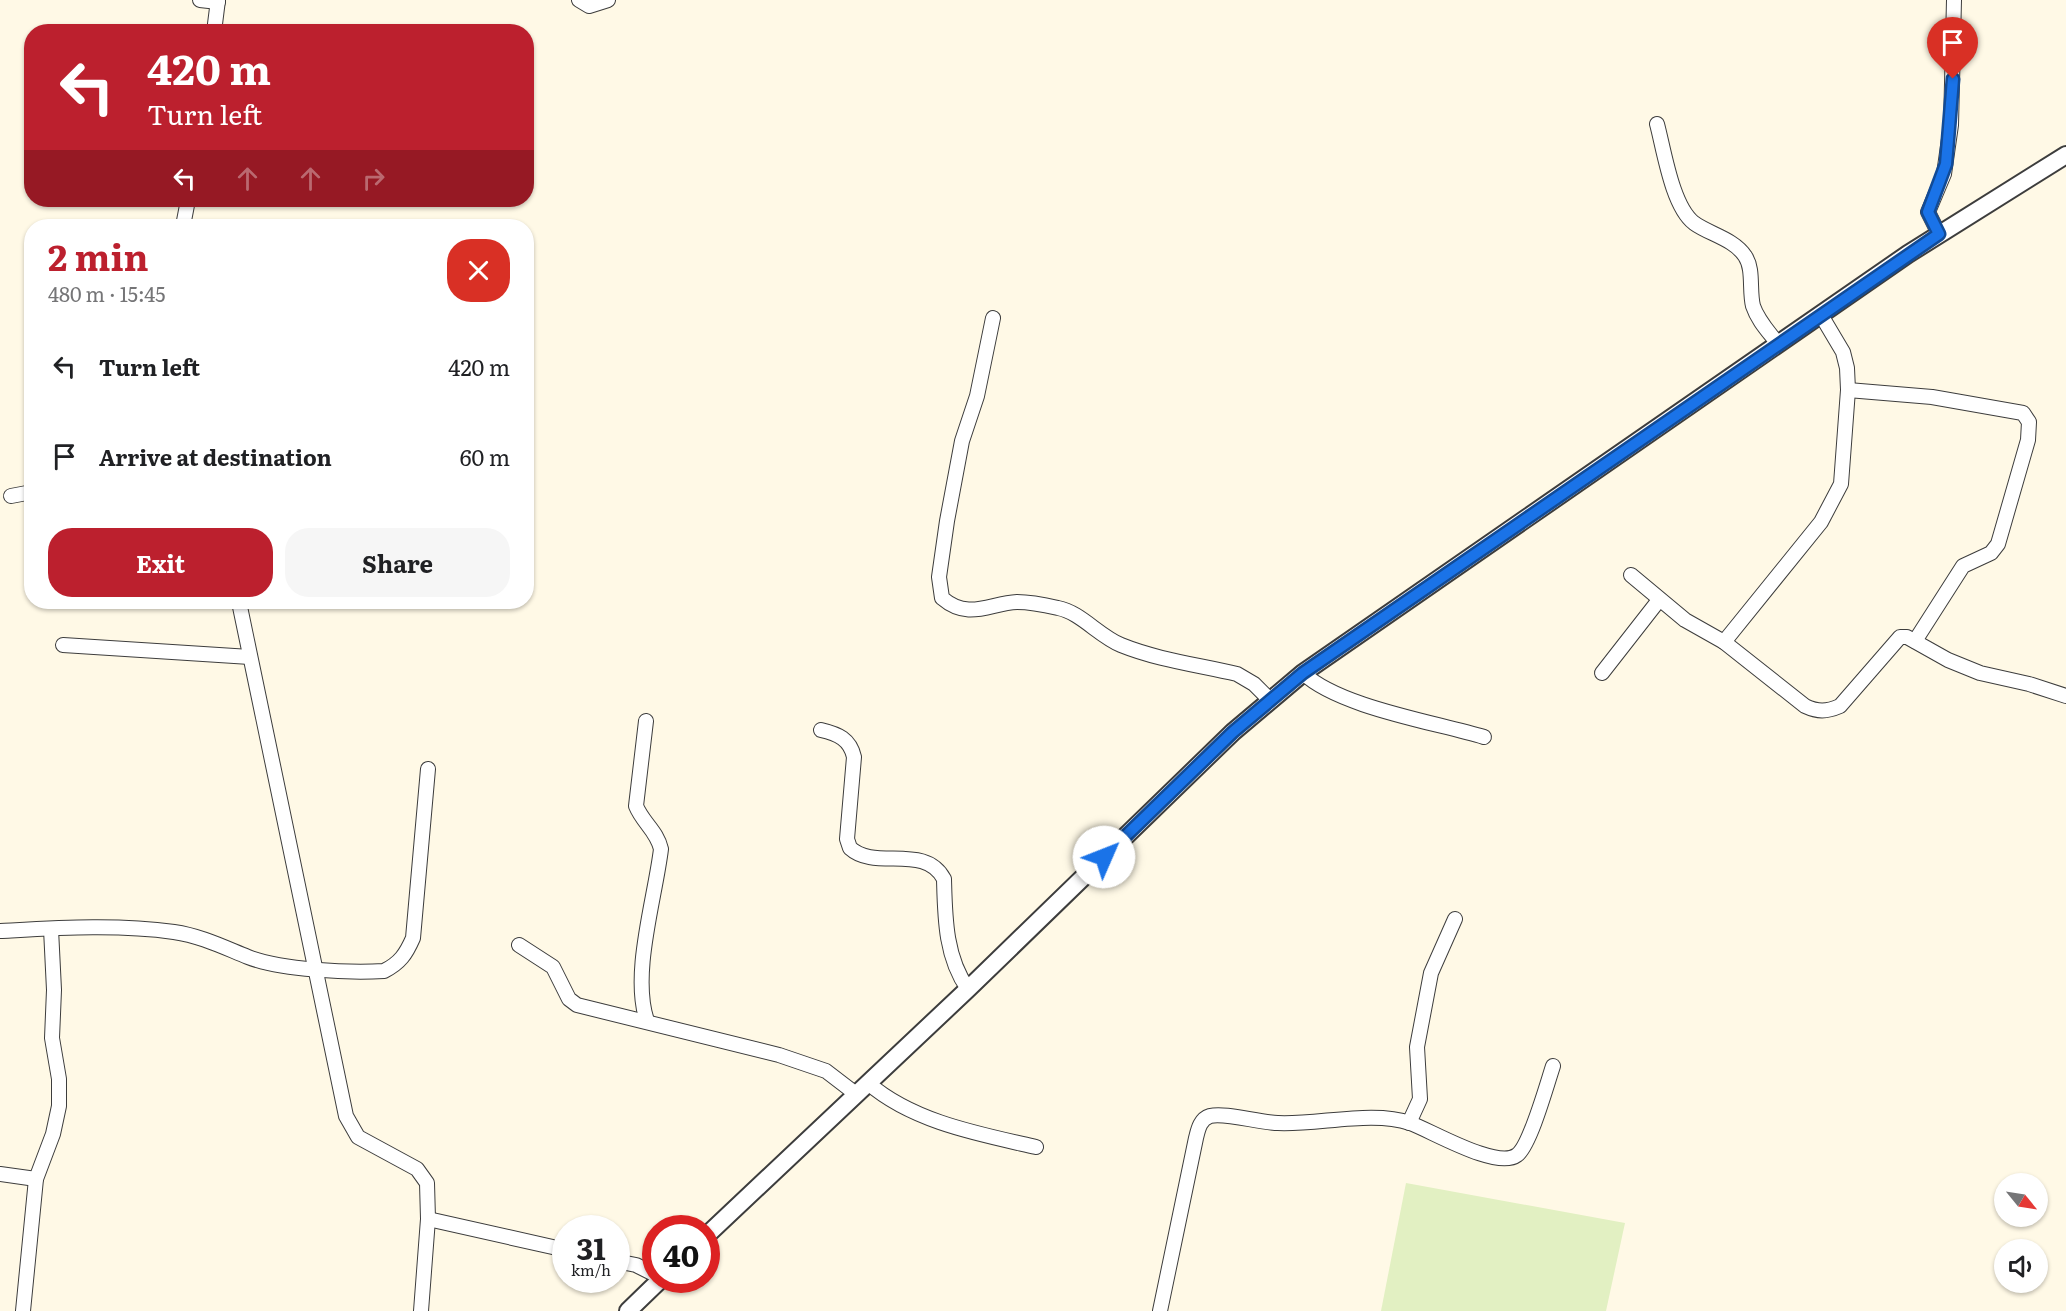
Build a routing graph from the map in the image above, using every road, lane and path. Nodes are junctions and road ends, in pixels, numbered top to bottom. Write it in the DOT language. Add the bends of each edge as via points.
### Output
graph roads {
  1 [pos="200,0"];
  2 [pos="579,0"];
  3 [pos="608,0"];
  4 [pos="1954,0"];
  5 [pos="218,1"];
  6 [pos="215,24"];
  7 [pos="1657,124"];
  8 [pos="2066,155"];
  9 [pos="1939,234"];
  10 [pos="1821,315"];
  11 [pos="993,318"];
  12 [pos="1778,344"];
  13 [pos="1848,390"];
  14 [pos="24,494"];
  15 [pos="11,496"];
  16 [pos="1631,575"];
  17 [pos="1659,600"];
  18 [pos="240,609"];
  19 [pos="1915,641"];
  20 [pos="1724,642"];
  21 [pos="63,645"];
  22 [pos="250,657"];
  23 [pos="1303,673"];
  24 [pos="1602,673"];
  25 [pos="2066,696"];
  26 [pos="1270,700"];
  27 [pos="646,721"];
  28 [pos="821,730"];
  29 [pos="1484,737"];
  30 [pos="428,769"];
  31 [pos="1455,919"];
  32 [pos="51,929"];
  33 [pos="0,931"];
  34 [pos="519,945"];
  35 [pos="314,968"];
  36 [pos="968,989"];
  37 [pos="647,1021"];
  38 [pos="1553,1066"];
  39 [pos="862,1088"];
  40 [pos="1409,1123"];
  41 [pos="1036,1147"];
  42 [pos="0,1174"];
  43 [pos="36,1179"];
  44 [pos="428,1219"];
  45 [pos="720,1223"];
  46 [pos="552,1247"];
  47 [pos="647,1293"];
  48 [pos="23,1311"];
  49 [pos="421,1311"];
  50 [pos="628,1311"];
  51 [pos="1160,1311"];
  1 -- 5 [label="street"];
  2 -- 3 [label="street" via="589,6"];
  4 -- 9 [label="street" via="1951,125 1944,174 1928,212"];
  5 -- 6 [label="street"];
  7 -- 12 [label="street" via="1683,209 1692,222 1735,246 1745,256 1753,305"];
  8 -- 9 [label="street"];
  9 -- 10 [label="street"];
  10 -- 12 [label="street"];
  10 -- 13 [label="street" via="1843,352"];
  11 -- 26 [label="street" via="946,521 939,577 942,598 972,610 1016,602 1061,608 1120,645 1238,674"];
  12 -- 23 [label="street"];
  13 -- 19 [label="street" via="1932,397 2023,413 2029,422 2028,440 1998,544 1991,553 1963,566"];
  13 -- 20 [label="street" via="1841,484 1833,502"];
  14 -- 15 [label="street"];
  16 -- 17 [label="street"];
  17 -- 20 [label="street"];
  17 -- 24 [label="street"];
  18 -- 22 [label="street"];
  19 -- 20 [label="street" via="1900,637 1840,706 1818,711 1805,706"];
  19 -- 25 [label="street" via="1980,673"];
  21 -- 22 [label="street"];
  22 -- 35 [label="street"];
  23 -- 26 [label="street"];
  23 -- 29 [label="street" via="1327,691"];
  26 -- 36 [label="street"];
  27 -- 37 [label="street" via="636,806 641,818 658,836 661,849 642,973 641,1004"];
  28 -- 36 [label="street" via="835,733 852,747 847,839 850,848 865,856 912,859 939,870 944,879 950,945 960,978"];
  30 -- 35 [label="street" via="413,938 405,955 384,971"];
  31 -- 40 [label="street" via="1431,973 1417,1047 1420,1099"];
  32 -- 33 [label="street"];
  32 -- 35 [label="street" via="172,932 202,938 249,957"];
  32 -- 43 [label="street" via="52,1038 59,1106"];
  34 -- 37 [label="street" via="553,967 569,999 577,1005"];
  35 -- 44 [label="street" via="346,1116 358,1137 417,1169 427,1183"];
  36 -- 39 [label="street"];
  37 -- 39 [label="street" via="779,1055"];
  38 -- 40 [label="street" via="1528,1139 1517,1155 1500,1158 1481,1153"];
  39 -- 41 [label="street" via="938,1120"];
  39 -- 45 [label="street"];
  40 -- 51 [label="street" via="1381,1119 1279,1124 1221,1116 1203,1120"];
  42 -- 43 [label="street"];
  43 -- 48 [label="street"];
  44 -- 46 [label="street"];
  44 -- 49 [label="street"];
  47 -- 50 [label="street"];
}
